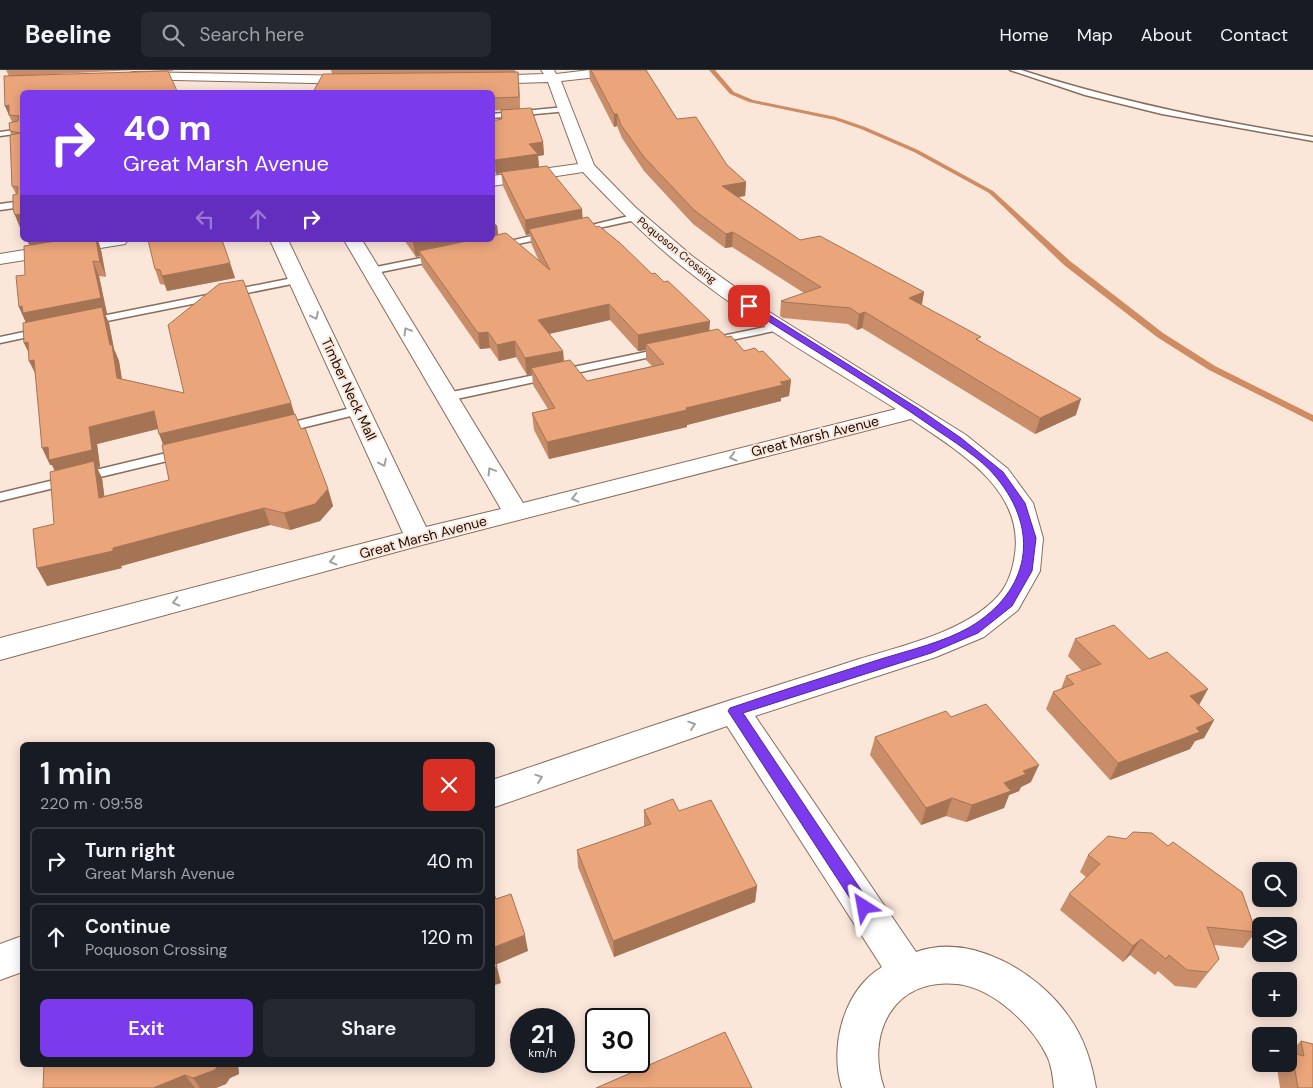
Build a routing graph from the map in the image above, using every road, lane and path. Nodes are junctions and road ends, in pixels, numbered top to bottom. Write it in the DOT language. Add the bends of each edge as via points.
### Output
graph roads {
  1 [pos="625,70"];
  2 [pos="1014,70"];
  3 [pos="203,73"];
  4 [pos="256,74"];
  5 [pos="550,74"];
  6 [pos="120,76"];
  7 [pos="369,80"];
  8 [pos="466,80"];
  9 [pos="209,90"];
  10 [pos="264,90"];
  11 [pos="565,109"];
  12 [pos="495,116"];
  13 [pos="20,132"];
  14 [pos="0,134"];
  15 [pos="1313,139"];
  16 [pos="587,167"];
  17 [pos="495,182"];
  18 [pos="20,204"];
  19 [pos="0,207"];
  20 [pos="637,218"];
  21 [pos="106,242"];
  22 [pos="280,242"];
  23 [pos="354,242"];
  24 [pos="485,248"];
  25 [pos="447,255"];
  26 [pos="0,259"];
  27 [pos="371,270"];
  28 [pos="298,280"];
  29 [pos="77,324"];
  30 [pos="780,327"];
  31 [pos="58,328"];
  32 [pos="0,340"];
  33 [pos="704,343"];
  34 [pos="675,349"];
  35 [pos="447,398"];
  36 [pos="359,410"];
  37 [pos="915,411"];
  38 [pos="271,431"];
  39 [pos="194,450"];
  40 [pos="0,497"];
  41 [pos="516,513"];
  42 [pos="418,538"];
  43 [pos="0,649"];
  44 [pos="734,711"];
  45 [pos="495,793"];
  46 [pos="20,955"];
  47 [pos="0,962"];
  48 [pos="907,972"];
  49 [pos="863,1088"];
  50 [pos="1075,1088"];
  1 -- 5 [label="street"];
  2 -- 15 [label="lane" via="1111,101 1232,127"];
  3 -- 4 [label="street"];
  3 -- 6 [label="street"];
  3 -- 9 [label="street"];
  4 -- 7 [label="street"];
  4 -- 10 [label="street"];
  5 -- 8 [label="street"];
  5 -- 11 [label="street, Poquoson Crossing"];
  11 -- 12 [label="lane"];
  11 -- 16 [label="street, Poquoson Crossing"];
  13 -- 14 [label="lane"];
  16 -- 17 [label="street"];
  16 -- 20 [label="street, Poquoson Crossing"];
  18 -- 19 [label="lane"];
  20 -- 24 [label="lane"];
  20 -- 30 [label="street, Poquoson Crossing" via="686,260"];
  21 -- 26 [label="street"];
  22 -- 28 [label="street, Timber Neck Mall"];
  23 -- 27 [label="street"];
  25 -- 27 [label="lane"];
  35 -- 27 [label="street, one-way"];
  28 -- 29 [label="lane"];
  28 -- 36 [label="street, Timber Neck Mall, one-way"];
  30 -- 33 [label="lane"];
  30 -- 37 [label="street, Poquoson Crossing"];
  31 -- 32 [label="lane"];
  34 -- 35 [label="lane"];
  41 -- 35 [label="street, one-way"];
  36 -- 38 [label="lane"];
  36 -- 42 [label="street, Timber Neck Mall, one-way"];
  37 -- 41 [label="street, Great Marsh Avenue, one-way"];
  37 -- 44 [label="street" via="958,440 999,474 1020,503 1030,538 1026,571 1008,603 974,630 926,650"];
  39 -- 40 [label="lane"];
  41 -- 42 [label="street, Great Marsh Avenue"];
  42 -- 43 [label="street, Great Marsh Avenue, one-way"];
  45 -- 44 [label="street, one-way"];
  44 -- 48 [label="street"];
  46 -- 47 [label="street"];
  48 -- 49 [label="street" via="882,987 865,1012 856,1042"];
  48 -- 50 [label="street" via="939,965 974,969 1008,984 1038,1009 1062,1042"];
}
